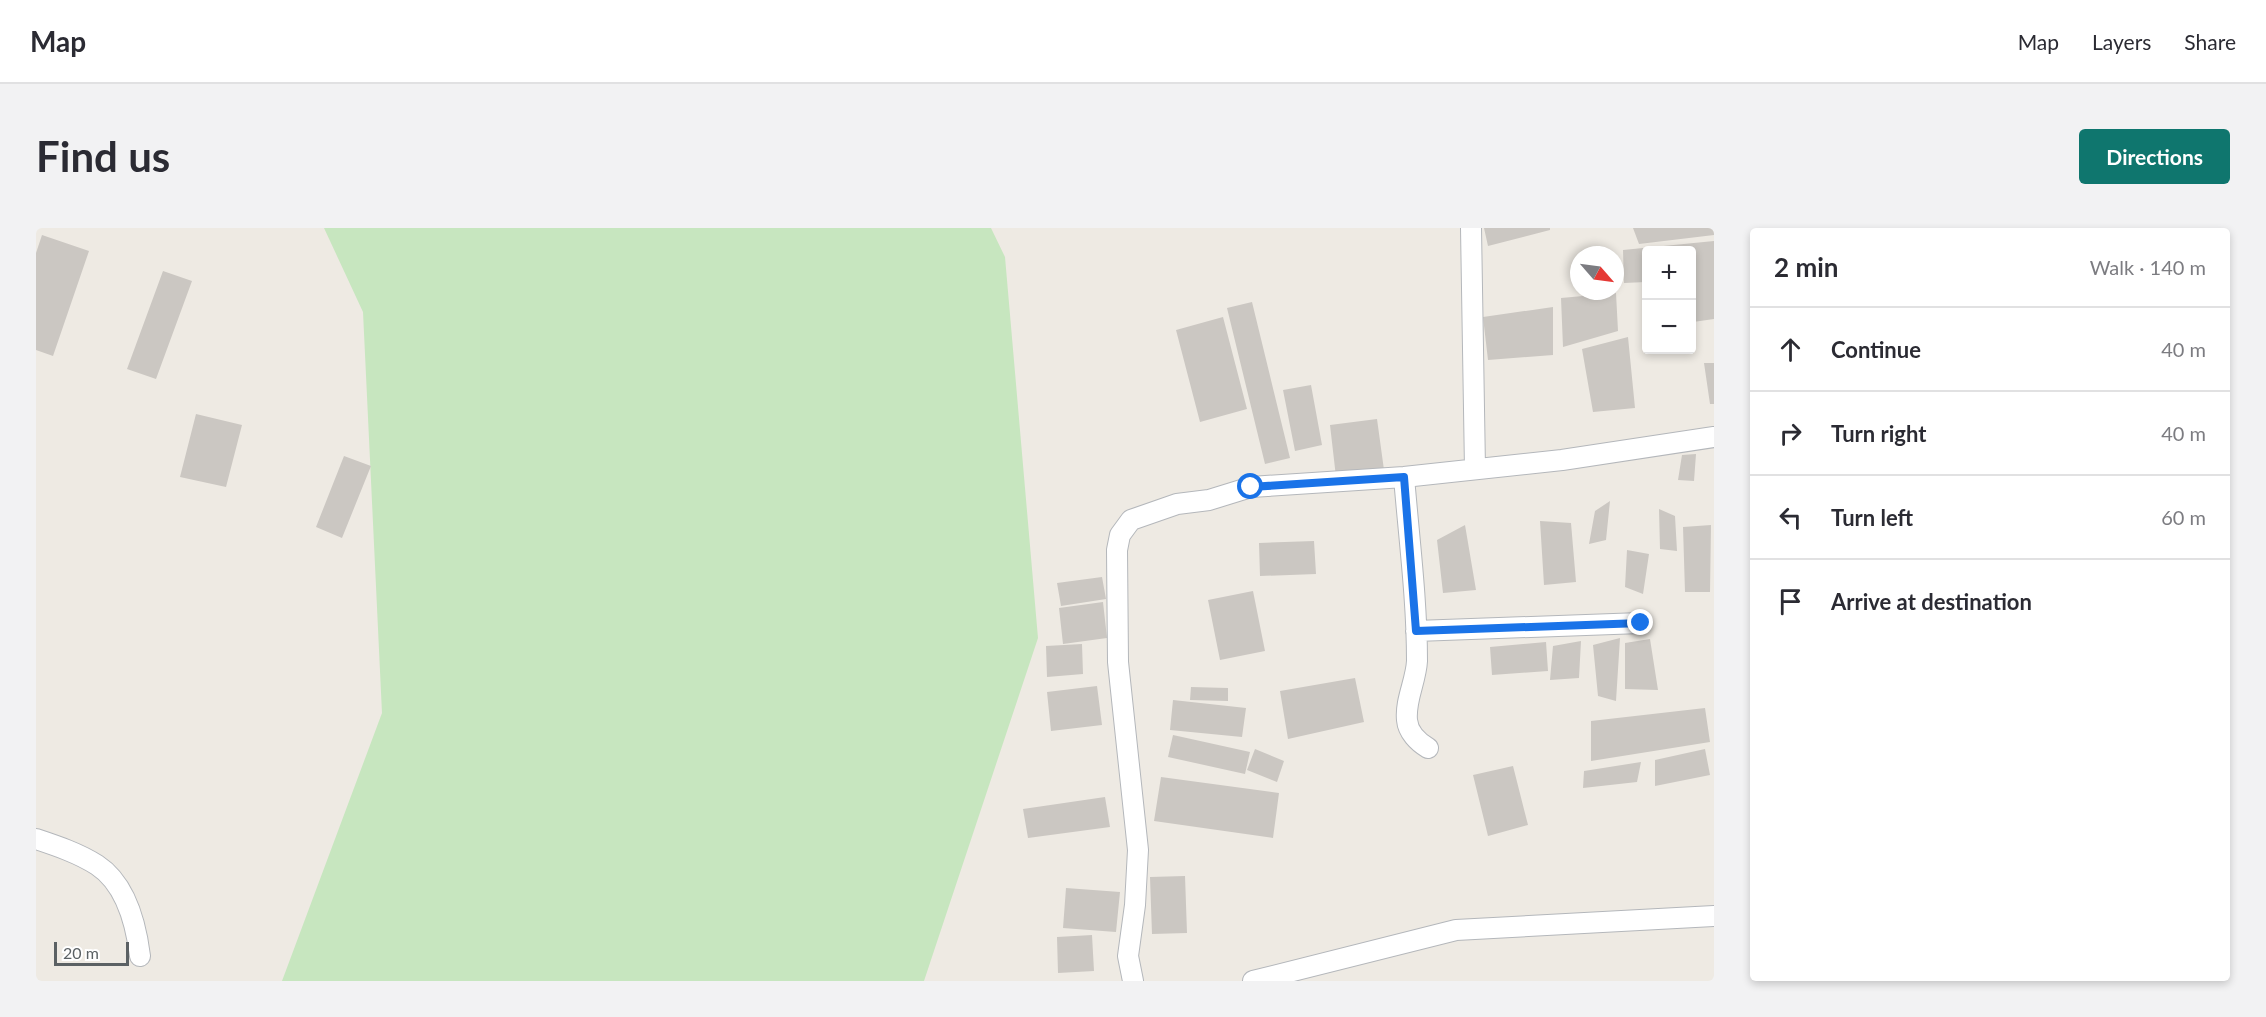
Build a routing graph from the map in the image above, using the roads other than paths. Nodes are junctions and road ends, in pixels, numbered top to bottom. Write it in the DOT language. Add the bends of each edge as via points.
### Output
graph roads {
  1 [pos="1471,228"];
  2 [pos="1714,437"];
  3 [pos="1475,469"];
  4 [pos="1404,477"];
  5 [pos="1641,623"];
  6 [pos="1416,631"];
  7 [pos="1428,748"];
  8 [pos="36,839"];
  9 [pos="1714,916"];
  10 [pos="140,956"];
  11 [pos="1133,981"];
  12 [pos="1253,981"];
  1 -- 3 [label="street"];
  2 -- 3 [label="street"];
  3 -- 4 [label="street"];
  4 -- 6 [label="street"];
  4 -- 11 [label="street" via="1251,487 1154,511 1131,520 1120,535 1118,662 1138,850 1128,956"];
  5 -- 6 [label="street"];
  6 -- 7 [label="street" via="1417,663 1407,721 1411,732"];
  8 -- 10 [label="street" via="99,866 126,901 137,931"];
  9 -- 12 [label="street" via="1456,930"];
}
